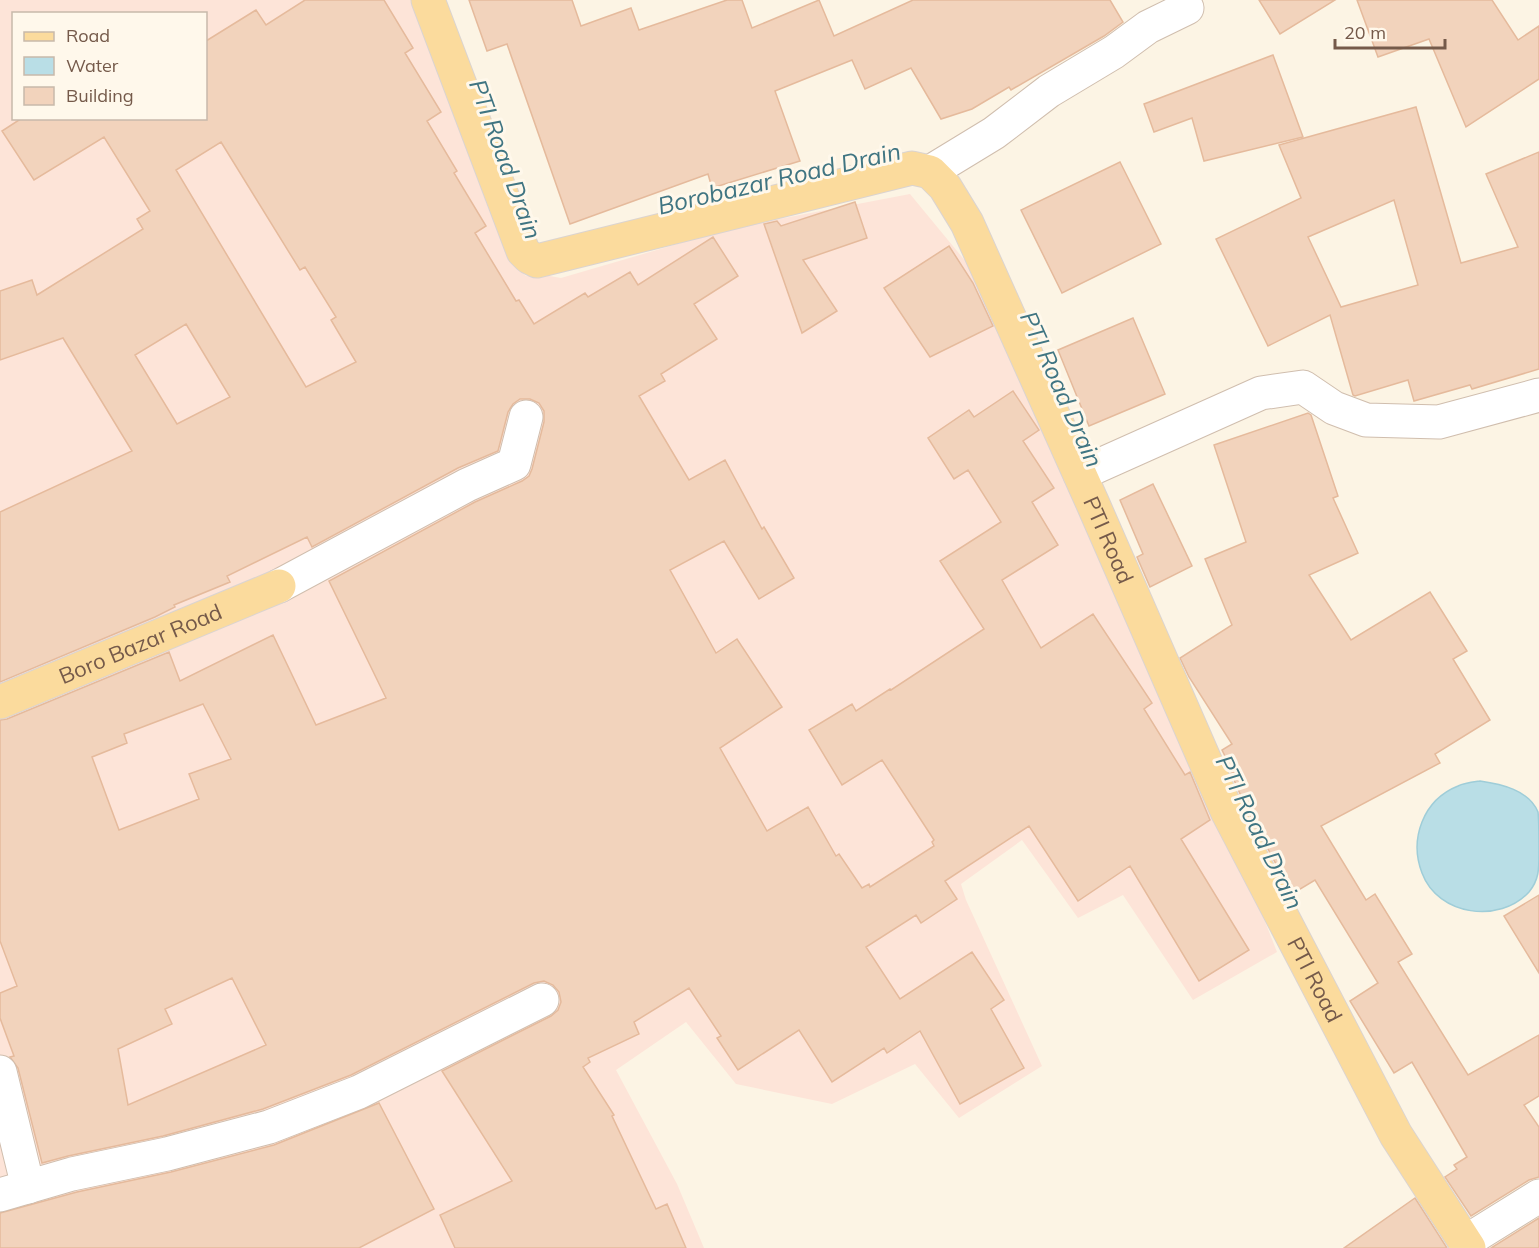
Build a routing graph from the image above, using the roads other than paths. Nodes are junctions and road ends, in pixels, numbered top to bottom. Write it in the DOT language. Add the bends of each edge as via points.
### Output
graph roads {
  1 [pos="428,0"];
  2 [pos="1187,8"];
  3 [pos="930,172"];
  4 [pos="1539,395"];
  5 [pos="526,417"];
  6 [pos="1080,474"];
  7 [pos="279,586"];
  8 [pos="0,702"];
  9 [pos="542,999"];
  10 [pos="0,1072"];
  11 [pos="14,1191"];
  12 [pos="1539,1196"];
  13 [pos="1467,1245"];
  1 -- 3 [label="main road" via="523,251 537,261 912,168"];
  2 -- 3 [label="street" via="1148,27 1049,90 994,133"];
  3 -- 6 [label="main road, PTI Road" via="958,204"];
  4 -- 6 [label="street" via="1439,422 1366,420 1334,408 1304,387 1261,393"];
  5 -- 7 [label="street" via="514,464 467,485"];
  6 -- 13 [label="main road, PTI Road" via="1227,811 1396,1136"];
  7 -- 8 [label="main road, Boro Bazar Road"];
  9 -- 11 [label="street" via="359,1092 269,1127"];
  10 -- 11 [label="street"];
  12 -- 13 [label="street"];
}
